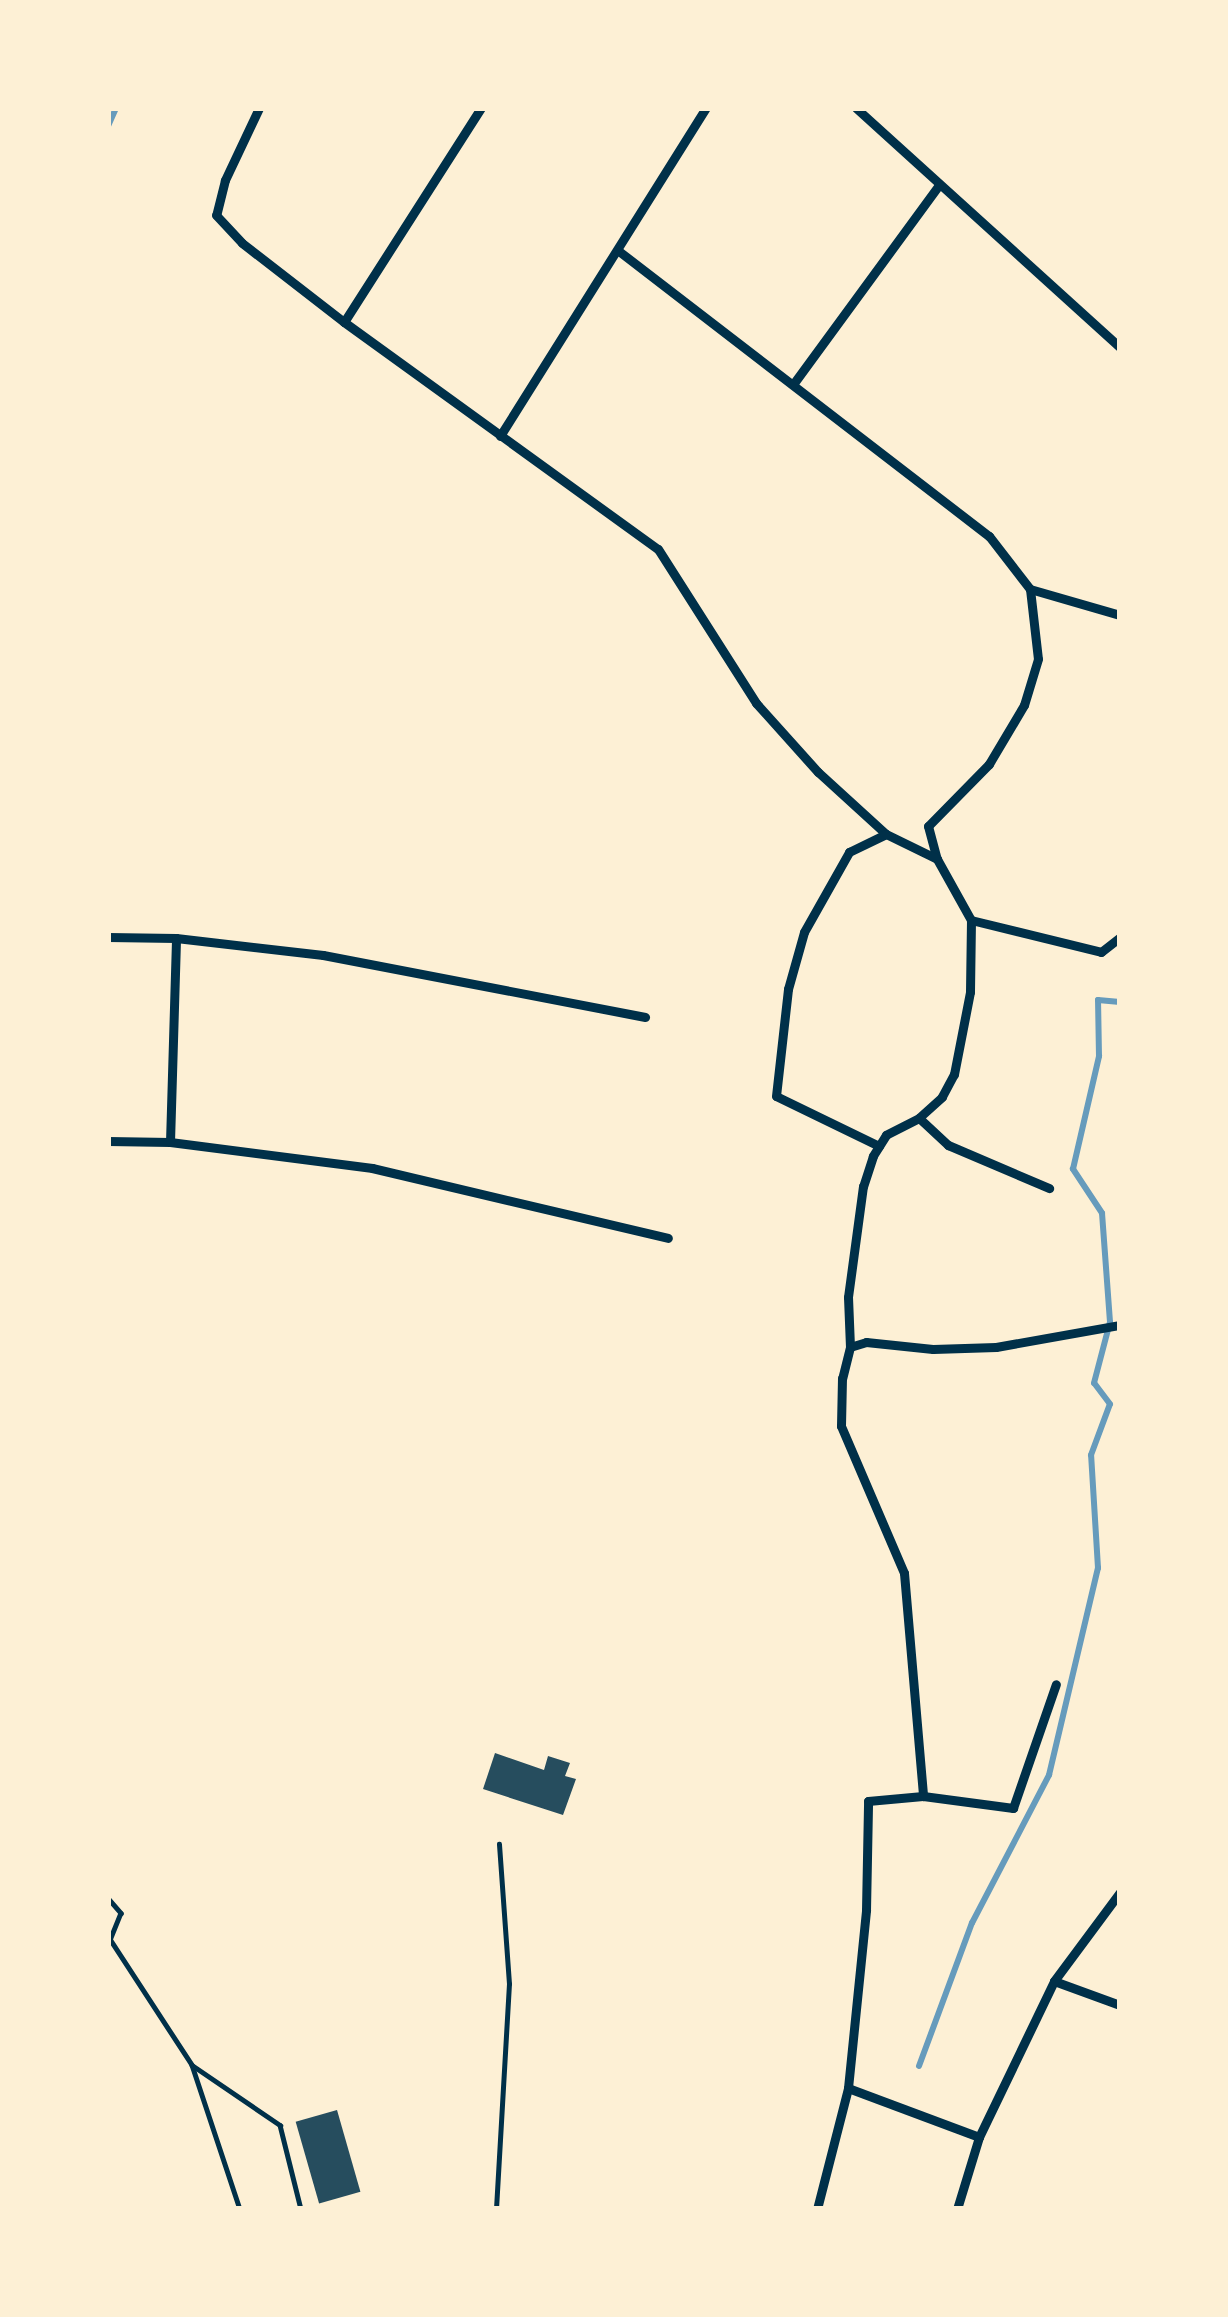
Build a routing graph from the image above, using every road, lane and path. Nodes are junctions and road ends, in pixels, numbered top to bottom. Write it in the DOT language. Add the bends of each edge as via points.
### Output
graph roads {
  1 [pos="259,108"];
  2 [pos="481,108"];
  3 [pos="706,108"];
  4 [pos="856,108"];
  5 [pos="938,186"];
  6 [pos="620,252"];
  7 [pos="344,322"];
  8 [pos="1120,347"];
  9 [pos="794,383"];
  10 [pos="500,436"];
  11 [pos="1030,589"];
  12 [pos="1120,615"];
  13 [pos="886,834"];
  14 [pos="937,859"];
  15 [pos="971,920"];
  16 [pos="108,937"];
  17 [pos="1120,937"];
  18 [pos="176,938"];
  19 [pos="645,1017"];
  20 [pos="919,1118"];
  21 [pos="108,1142"];
  22 [pos="170,1142"];
  23 [pos="879,1146"];
  24 [pos="1049,1188"];
  25 [pos="668,1238"];
  26 [pos="1120,1324"];
  27 [pos="850,1347"];
  28 [pos="1056,1684"];
  29 [pos="922,1796"];
  30 [pos="499,1844"];
  31 [pos="1120,1892"];
  32 [pos="108,1898"];
  33 [pos="109,1939"];
  34 [pos="1054,1981"];
  35 [pos="1120,2005"];
  36 [pos="191,2066"];
  37 [pos="848,2088"];
  38 [pos="979,2137"];
  39 [pos="240,2209"];
  40 [pos="301,2209"];
  41 [pos="496,2209"];
  42 [pos="817,2209"];
  43 [pos="957,2209"];
  1 -- 7 [label="street" via="216,215"];
  2 -- 7 [label="street"];
  3 -- 6 [label="street"];
  4 -- 5 [label="street"];
  5 -- 8 [label="street"];
  5 -- 9 [label="street"];
  6 -- 9 [label="street"];
  6 -- 10 [label="street"];
  7 -- 10 [label="street"];
  9 -- 11 [label="street" via="989,536"];
  10 -- 13 [label="street" via="658,549 756,703"];
  11 -- 12 [label="street"];
  11 -- 14 [label="street" via="1039,659 1024,705 988,764 928,826"];
  13 -- 14 [label="street"];
  13 -- 23 [label="street" via="849,852 804,932 788,989 776,1096"];
  14 -- 15 [label="street"];
  15 -- 17 [label="street" via="1101,952"];
  15 -- 20 [label="street" via="970,992 954,1074"];
  16 -- 18 [label="street"];
  18 -- 19 [label="street" via="323,955"];
  18 -- 22 [label="street"];
  20 -- 23 [label="street"];
  20 -- 24 [label="street" via="947,1145"];
  21 -- 22 [label="street"];
  22 -- 25 [label="street" via="372,1168"];
  23 -- 27 [label="street" via="862,1186"];
  26 -- 27 [label="street" via="996,1347"];
  27 -- 29 [label="street" via="841,1426 904,1573"];
  28 -- 29 [label="street" via="1013,1808"];
  29 -- 37 [label="street" via="868,1801"];
  30 -- 41 [label="lane" via="509,1984"];
  31 -- 34 [label="street"];
  32 -- 33 [label="lane" via="121,1913"];
  33 -- 36 [label="lane"];
  34 -- 35 [label="street"];
  34 -- 38 [label="street"];
  36 -- 39 [label="lane"];
  36 -- 40 [label="lane" via="280,2125"];
  37 -- 38 [label="street"];
  37 -- 42 [label="street"];
  38 -- 43 [label="street"];
}
